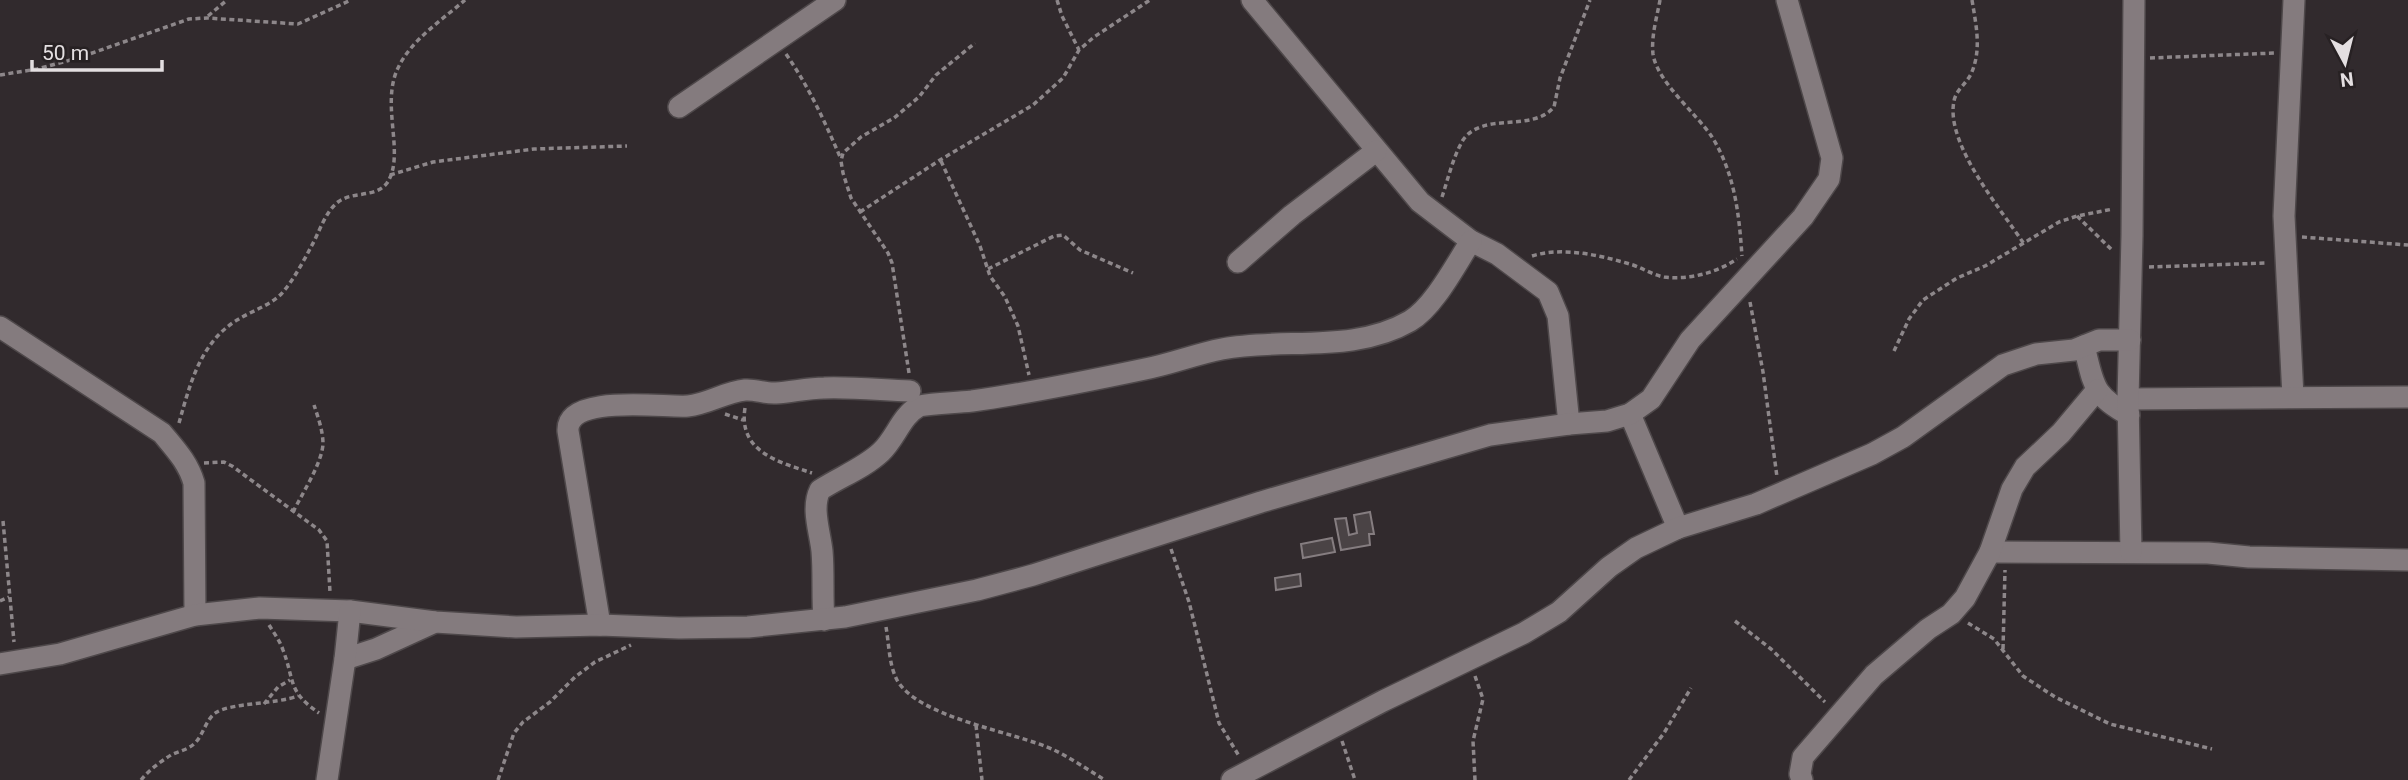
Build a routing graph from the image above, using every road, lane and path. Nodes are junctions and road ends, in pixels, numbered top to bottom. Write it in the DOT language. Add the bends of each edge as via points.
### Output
graph roads {
  1 [pos="227,0"];
  2 [pos="351,0"];
  3 [pos="465,0"];
  4 [pos="835,0"];
  5 [pos="1057,0"];
  6 [pos="1150,0"];
  7 [pos="1252,0"];
  8 [pos="1590,0"];
  9 [pos="1660,0"];
  10 [pos="1787,0"];
  11 [pos="1972,0"];
  12 [pos="2134,0"];
  13 [pos="2294,0"];
  14 [pos="207,18"];
  15 [pos="776,39"];
  16 [pos="975,43"];
  17 [pos="1079,50"];
  18 [pos="2291,53"];
  19 [pos="2134,59"];
  20 [pos="0,75"];
  21 [pos="680,107"];
  22 [pos="627,146"];
  23 [pos="1376,151"];
  24 [pos="940,160"];
  25 [pos="841,161"];
  26 [pos="390,175"];
  27 [pos="2132,206"];
  28 [pos="860,212"];
  29 [pos="1436,215"];
  30 [pos="2077,216"];
  31 [pos="2286,236"];
  32 [pos="1471,241"];
  33 [pos="2024,244"];
  34 [pos="2408,245"];
  35 [pos="1742,256"];
  36 [pos="1238,262"];
  37 [pos="2287,264"];
  38 [pos="1515,267"];
  39 [pos="2132,268"];
  40 [pos="988,269"];
  41 [pos="1133,273"];
  42 [pos="1745,278"];
  43 [pos="0,327"];
  44 [pos="2130,340"];
  45 [pos="2084,346"];
  46 [pos="1894,351"];
  47 [pos="749,389"];
  48 [pos="2097,390"];
  49 [pos="909,391"];
  50 [pos="1032,391"];
  51 [pos="2293,397"];
  52 [pos="2408,397"];
  53 [pos="314,405"];
  54 [pos="2128,407"];
  55 [pos="1630,414"];
  56 [pos="1569,424"];
  57 [pos="173,446"];
  58 [pos="190,469"];
  59 [pos="833,481"];
  60 [pos="1780,494"];
  61 [pos="293,512"];
  62 [pos="3,521"];
  63 [pos="1678,528"];
  64 [pos="1166,534"];
  65 [pos="2132,552"];
  66 [pos="1998,553"];
  67 [pos="2408,560"];
  68 [pos="9,597"];
  69 [pos="0,601"];
  70 [pos="260,608"];
  71 [pos="341,611"];
  72 [pos="883,611"];
  73 [pos="1951,614"];
  74 [pos="195,615"];
  75 [pos="824,620"];
  76 [pos="1735,621"];
  77 [pos="435,622"];
  78 [pos="600,625"];
  79 [pos="636,644"];
  80 [pos="2003,649"];
  81 [pos="345,659"];
  82 [pos="1467,662"];
  83 [pos="8,663"];
  84 [pos="291,680"];
  85 [pos="1691,688"];
  86 [pos="298,696"];
  87 [pos="264,704"];
  88 [pos="1840,716"];
  89 [pos="335,725"];
  90 [pos="976,725"];
  91 [pos="1337,726"];
  92 [pos="2212,749"];
  93 [pos="1249,777"];
  94 [pos="141,780"];
  95 [pos="327,780"];
  96 [pos="498,780"];
  97 [pos="982,780"];
  98 [pos="1105,780"];
  99 [pos="1355,780"];
  100 [pos="1475,780"];
  101 [pos="1629,780"];
  102 [pos="1802,780"];
  1 -- 14 [label="path"];
  2 -- 14 [label="path" via="298,24"];
  3 -- 26 [label="path" via="411,48 398,68 390,98 394,146"];
  4 -- 15 [label="street"];
  5 -- 17 [label="path"];
  6 -- 17 [label="path"];
  7 -- 23 [label="street"];
  8 -- 29 [label="path" via="1560,78 1554,107 1542,117 1471,132 1453,164"];
  9 -- 35 [label="path" via="1653,54 1726,164 1739,212"];
  10 -- 42 [label="street" via="1824,125 1831,169 1803,217"];
  11 -- 33 [label="path" via="1978,51 1970,76 1955,94 1953,121 1968,160"];
  12 -- 19 [label="street"];
  13 -- 18 [label="street"];
  14 -- 20 [label="path" via="176,23 78,58"];
  15 -- 21 [label="street"];
  15 -- 25 [label="path" via="804,79"];
  16 -- 25 [label="path" via="894,118 850,145"];
  17 -- 24 [label="path" via="1063,78 1033,105"];
  18 -- 19 [label="path"];
  18 -- 31 [label="street"];
  19 -- 27 [label="street"];
  22 -- 26 [label="path" via="523,150 433,162"];
  23 -- 29 [label="street"];
  23 -- 36 [label="street"];
  24 -- 28 [label="path"];
  24 -- 40 [label="path"];
  25 -- 28 [label="path" via="851,198"];
  26 -- 57 [label="path" via="379,189 339,201 282,294 215,338 194,370"];
  27 -- 30 [label="path"];
  27 -- 39 [label="street"];
  28 -- 49 [label="path" via="892,263"];
  29 -- 32 [label="street"];
  30 -- 33 [label="path"];
  30 -- 39 [label="path"];
  31 -- 34 [label="path"];
  31 -- 37 [label="street"];
  32 -- 38 [label="street"];
  32 -- 50 [label="street" via="1420,313 1391,329 1333,343 1222,349"];
  33 -- 46 [label="path" via="1923,300"];
  35 -- 38 [label="path" via="1717,270 1682,277 1567,252 1540,253"];
  35 -- 42 [label="path"];
  37 -- 39 [label="path"];
  37 -- 51 [label="street"];
  38 -- 56 [label="street" via="1548,292 1555,304"];
  39 -- 44 [label="street"];
  40 -- 41 [label="path" via="1063,235 1080,250"];
  40 -- 50 [label="path" via="1018,326"];
  42 -- 55 [label="street" via="1690,340 1651,399"];
  42 -- 60 [label="path"];
  43 -- 57 [label="street" via="162,433"];
  44 -- 45 [label="street" via="2108,339"];
  44 -- 54 [label="street"];
  45 -- 48 [label="street"];
  45 -- 60 [label="street" via="2003,365 1903,438"];
  47 -- 49 [label="street" via="777,393 825,388"];
  47 -- 59 [label="path" via="743,420 760,451"];
  47 -- 78 [label="street" via="696,404 598,407 571,418 568,431"];
  48 -- 54 [label="street" via="2108,404"];
  48 -- 66 [label="street" via="2025,467 2012,489"];
  50 -- 59 [label="street" via="919,405 879,454"];
  51 -- 52 [label="street"];
  51 -- 54 [label="street"];
  53 -- 61 [label="path" via="321,429 321,454"];
  54 -- 65 [label="street"];
  55 -- 56 [label="street"];
  55 -- 63 [label="street"];
  56 -- 64 [label="street" via="1490,435"];
  57 -- 58 [label="street"];
  58 -- 61 [label="path" via="224,462"];
  58 -- 74 [label="street" via="194,483"];
  59 -- 75 [label="street" via="817,496"];
  60 -- 63 [label="street"];
  61 -- 71 [label="path" via="327,541"];
  62 -- 68 [label="path"];
  63 -- 82 [label="street" via="1609,567 1559,612"];
  64 -- 72 [label="street" via="990,587"];
  64 -- 93 [label="path" via="1189,602 1219,723"];
  65 -- 66 [label="street"];
  65 -- 67 [label="street"];
  66 -- 73 [label="street"];
  66 -- 80 [label="path"];
  68 -- 69 [label="path"];
  68 -- 83 [label="path"];
  70 -- 71 [label="street"];
  70 -- 74 [label="street"];
  70 -- 84 [label="path" via="282,647"];
  71 -- 77 [label="street"];
  71 -- 81 [label="street"];
  72 -- 75 [label="street"];
  72 -- 90 [label="path" via="898,681 933,707"];
  73 -- 80 [label="path"];
  73 -- 88 [label="street" via="1874,675"];
  74 -- 83 [label="street" via="104,643"];
  75 -- 78 [label="street" via="748,627"];
  76 -- 88 [label="path"];
  77 -- 78 [label="street" via="516,627"];
  77 -- 81 [label="street"];
  79 -- 96 [label="path" via="594,662 523,722 514,733"];
  80 -- 92 [label="path" via="2023,676 2110,724"];
  81 -- 89 [label="street"];
  82 -- 91 [label="street"];
  82 -- 100 [label="path" via="1482,693 1473,741"];
  84 -- 86 [label="path"];
  84 -- 87 [label="path"];
  85 -- 101 [label="path"];
  86 -- 87 [label="path"];
  86 -- 89 [label="path"];
  87 -- 94 [label="path" via="216,712 198,740 156,765"];
  88 -- 102 [label="street" via="1803,757"];
  89 -- 95 [label="street"];
  90 -- 97 [label="path"];
  90 -- 98 [label="path" via="1053,750"];
  91 -- 93 [label="street"];
  91 -- 99 [label="path"];
}
